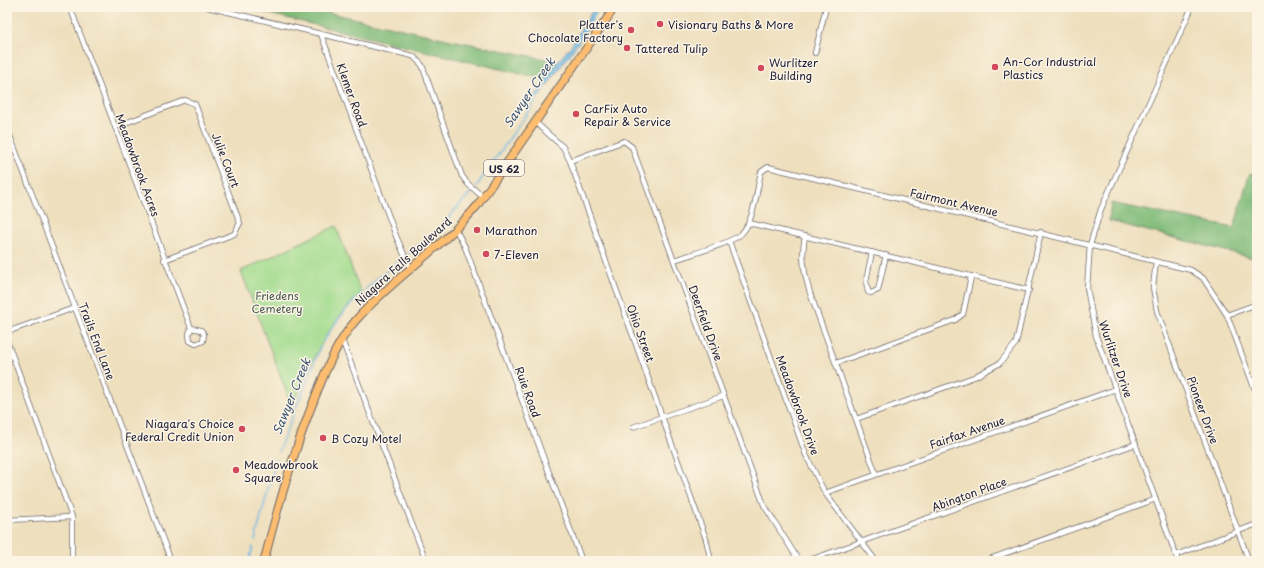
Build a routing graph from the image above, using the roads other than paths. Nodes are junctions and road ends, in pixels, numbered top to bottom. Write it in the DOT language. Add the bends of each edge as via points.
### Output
graph roads {
  1 [pos="70,7"];
  2 [pos="207,7"];
  3 [pos="615,7"];
  4 [pos="826,7"];
  5 [pos="1192,7"];
  6 [pos="320,34"];
  7 [pos="815,53"];
  8 [pos="536,122"];
  9 [pos="114,127"];
  10 [pos="7,128"];
  11 [pos="570,161"];
  12 [pos="484,197"];
  13 [pos="749,222"];
  14 [pos="456,230"];
  15 [pos="1041,232"];
  16 [pos="805,236"];
  17 [pos="729,241"];
  18 [pos="1090,245"];
  19 [pos="872,252"];
  20 [pos="886,255"];
  21 [pos="164,260"];
  22 [pos="674,260"];
  23 [pos="1156,262"];
  24 [pos="411,270"];
  25 [pos="971,277"];
  26 [pos="1029,290"];
  27 [pos="1257,304"];
  28 [pos="74,308"];
  29 [pos="1227,315"];
  30 [pos="191,328"];
  31 [pos="7,332"];
  32 [pos="342,340"];
  33 [pos="7,341"];
  34 [pos="836,364"];
  35 [pos="1116,389"];
  36 [pos="1257,395"];
  37 [pos="723,396"];
  38 [pos="661,417"];
  39 [pos="856,419"];
  40 [pos="633,427"];
  41 [pos="1136,444"];
  42 [pos="876,474"];
  43 [pos="825,493"];
  44 [pos="1156,499"];
  45 [pos="72,517"];
  46 [pos="7,520"];
  47 [pos="1257,524"];
  48 [pos="1238,532"];
  49 [pos="860,542"];
  50 [pos="1176,555"];
  51 [pos="72,561"];
  52 [pos="170,561"];
  53 [pos="264,561"];
  54 [pos="426,561"];
  55 [pos="582,561"];
  56 [pos="711,561"];
  57 [pos="799,561"];
  58 [pos="807,561"];
  59 [pos="876,561"];
  60 [pos="984,561"];
  61 [pos="1178,561"];
  62 [pos="1249,561"];
  1 -- 9 [label="street, Meadowbrook Acres"];
  2 -- 6 [label="street"];
  3 -- 8 [label="main road, Niagara Falls Boulevard / US 62"];
  4 -- 7 [label="street"];
  5 -- 18 [label="street, Wurlitzer Drive" via="1101,209"];
  6 -- 12 [label="street" via="412,56 422,65 462,176"];
  6 -- 24 [label="street, Klemer Road"];
  8 -- 11 [label="street, Ohio Street" via="562,147"];
  8 -- 12 [label="main road, Niagara Falls Boulevard / US 62"];
  9 -- 21 [label="street, Meadowbrook Acres"];
  9 -- 21 [label="street, Julie Court" via="185,100 195,104 220,169 240,223 234,234"];
  10 -- 28 [label="street, Trails End Lane"];
  11 -- 22 [label="street, Deerfield Drive" via="624,141 632,147"];
  11 -- 38 [label="street, Ohio Street"];
  12 -- 14 [label="main road, Niagara Falls Boulevard / US 62"];
  13 -- 15 [label="street, Fairmont Avenue" via="762,172 768,167"];
  13 -- 16 [label="street"];
  13 -- 17 [label="street, Fairmont Avenue" via="742,234"];
  14 -- 24 [label="main road, Niagara Falls Boulevard / US 62"];
  14 -- 55 [label="street, Ruie Road" via="465,247"];
  15 -- 18 [label="street, Fairmont Avenue"];
  15 -- 26 [label="street"];
  16 -- 19 [label="street"];
  16 -- 34 [label="street" via="802,253 804,274"];
  17 -- 22 [label="street, Fairmont Avenue"];
  17 -- 43 [label="street, Meadowbrook Drive" via="806,455"];
  18 -- 23 [label="street, Fairmont Avenue"];
  18 -- 35 [label="street, Wurlitzer Drive" via="1087,288 1096,336"];
  19 -- 20 [label="street"];
  19 -- 20 [label="street" via="866,285 868,292 871,293 878,290"];
  20 -- 25 [label="street"];
  21 -- 30 [label="street, Meadowbrook Acres"];
  22 -- 37 [label="street, Deerfield Drive"];
  23 -- 29 [label="street, Fairmont Avenue" via="1191,270 1204,278"];
  23 -- 48 [label="street, Pioneer Drive" via="1153,287 1157,311"];
  24 -- 32 [label="main road, Niagara Falls Boulevard / US 62" via="372,303"];
  25 -- 26 [label="street"];
  25 -- 34 [label="street" via="963,314 955,320"];
  26 -- 39 [label="street" via="1016,343 1000,363 974,377"];
  27 -- 29 [label="street"];
  28 -- 31 [label="street"];
  28 -- 52 [label="street, Trails End Lane"];
  29 -- 36 [label="street, Fairmont Avenue"];
  32 -- 53 [label="main road, Niagara Falls Boulevard / US 62" via="328,364 291,459"];
  32 -- 54 [label="street"];
  33 -- 45 [label="street"];
  34 -- 39 [label="street"];
  35 -- 41 [label="street, Wurlitzer Drive"];
  35 -- 42 [label="street, Fairfax Avenue"];
  37 -- 38 [label="street"];
  37 -- 57 [label="street, Deerfield Drive" via="764,505"];
  38 -- 40 [label="street"];
  38 -- 56 [label="street, Ohio Street" via="706,539"];
  39 -- 42 [label="street"];
  41 -- 44 [label="street, Wurlitzer Drive"];
  41 -- 49 [label="street, Abington Place"];
  42 -- 43 [label="street, Fairfax Avenue"];
  43 -- 49 [label="street, Meadowbrook Drive"];
  44 -- 50 [label="street, Wurlitzer Drive"];
  44 -- 60 [label="street"];
  45 -- 46 [label="street"];
  45 -- 51 [label="street"];
  47 -- 48 [label="street"];
  48 -- 50 [label="street"];
  48 -- 62 [label="street, Pioneer Drive"];
  49 -- 58 [label="street, Abington Place"];
  49 -- 59 [label="street, Meadowbrook Drive"];
  50 -- 61 [label="street, Wurlitzer Drive"];
}
